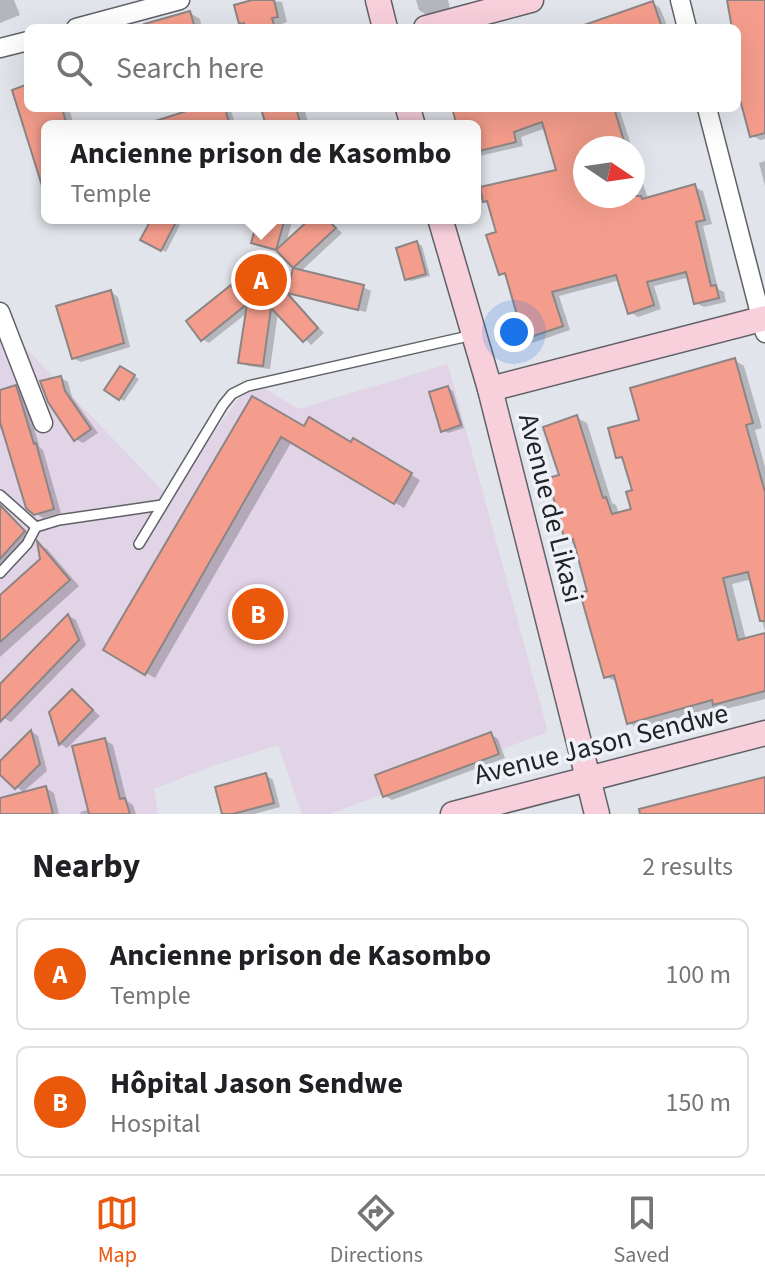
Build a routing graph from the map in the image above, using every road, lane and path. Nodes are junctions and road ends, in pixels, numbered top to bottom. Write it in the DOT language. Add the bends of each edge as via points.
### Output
graph roads {
  1 [pos="180,0"];
  2 [pos="378,0"];
  3 [pos="531,0"];
  4 [pos="680,0"];
  5 [pos="91,24"];
  6 [pos="384,24"];
  7 [pos="441,24"];
  8 [pos="686,24"];
  9 [pos="24,42"];
  10 [pos="0,48"];
  11 [pos="708,112"];
  12 [pos="442,224"];
  13 [pos="0,312"];
  14 [pos="764,323"];
  15 [pos="473,335"];
  16 [pos="490,389"];
  17 [pos="43,423"];
  18 [pos="0,495"];
  19 [pos="162,505"];
  20 [pos="36,527"];
  21 [pos="139,544"];
  22 [pos="0,573"];
  23 [pos="765,733"];
  24 [pos="587,777"];
  25 [pos="453,814"];
  26 [pos="597,814"];
  1 -- 5 [label="street"];
  2 -- 6 [label="main road"];
  3 -- 7 [label="main road"];
  4 -- 8 [label="street"];
  9 -- 10 [label="street"];
  11 -- 14 [label="street"];
  12 -- 15 [label="main road, Avenue de Likasi"];
  13 -- 17 [label="street"];
  14 -- 16 [label="main road"];
  15 -- 16 [label="main road, Avenue de Likasi"];
  15 -- 19 [label="lane" via="232,394"];
  16 -- 24 [label="main road, Avenue de Likasi"];
  18 -- 20 [label="lane"];
  19 -- 20 [label="lane"];
  19 -- 21 [label="lane"];
  20 -- 22 [label="lane"];
  23 -- 24 [label="main road, Avenue Jason Sendwe"];
  24 -- 25 [label="main road, Avenue Jason Sendwe"];
  24 -- 26 [label="main road, Avenue de Likasi"];
}
